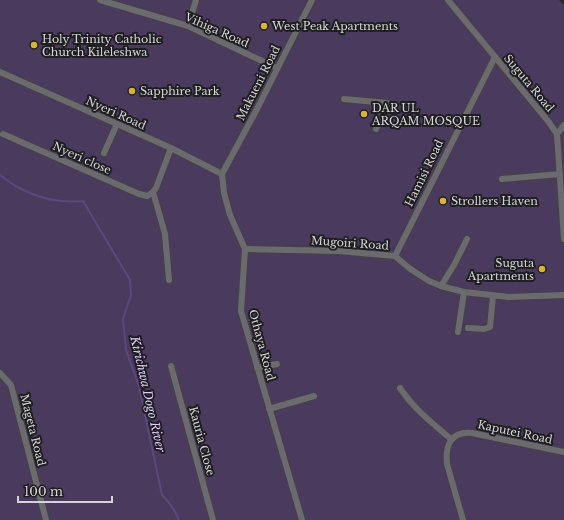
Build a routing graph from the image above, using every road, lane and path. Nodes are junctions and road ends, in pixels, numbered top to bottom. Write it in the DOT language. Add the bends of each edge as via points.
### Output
graph roads {
  1 [pos="100,0"];
  2 [pos="196,0"];
  3 [pos="312,0"];
  4 [pos="448,0"];
  5 [pos="188,26"];
  6 [pos="495,58"];
  7 [pos="277,68"];
  8 [pos="0,72"];
  9 [pos="344,99"];
  10 [pos="117,124"];
  11 [pos="564,125"];
  12 [pos="376,129"];
  13 [pos="2,134"];
  14 [pos="557,134"];
  15 [pos="561,141"];
  16 [pos="171,148"];
  17 [pos="104,153"];
  18 [pos="222,174"];
  19 [pos="560,174"];
  20 [pos="502,179"];
  21 [pos="153,192"];
  22 [pos="467,239"];
  23 [pos="564,239"];
  24 [pos="245,249"];
  25 [pos="395,256"];
  26 [pos="169,280"];
  27 [pos="441,286"];
  28 [pos="464,292"];
  29 [pos="564,295"];
  30 [pos="493,296"];
  31 [pos="468,328"];
  32 [pos="458,332"];
  33 [pos="277,364"];
  34 [pos="171,366"];
  35 [pos="257,368"];
  36 [pos="0,372"];
  37 [pos="400,388"];
  38 [pos="314,396"];
  39 [pos="269,409"];
  40 [pos="451,439"];
  41 [pos="564,452"];
  42 [pos="46,520"];
  43 [pos="213,520"];
  44 [pos="302,520"];
  45 [pos="463,520"];
  1 -- 5 [label="street, Vihiga Road"];
  2 -- 5 [label="street"];
  3 -- 7 [label="street, Makueni Road"];
  4 -- 6 [label="street, Suguta Road"];
  5 -- 7 [label="street, Vihiga Road"];
  6 -- 14 [label="street, Suguta Road"];
  6 -- 25 [label="street, Hamisi Road"];
  7 -- 18 [label="street, Makueni Road"];
  8 -- 10 [label="street, Nyeri Road"];
  9 -- 12 [label="street" via="387,103"];
  10 -- 16 [label="street, Nyeri Road"];
  10 -- 17 [label="street"];
  11 -- 14 [label="street"];
  13 -- 21 [label="street, Nyeri close" via="139,194 147,196"];
  14 -- 15 [label="street, Suguta Road"];
  15 -- 19 [label="street, Suguta Road"];
  16 -- 18 [label="street, Nyeri Road"];
  16 -- 21 [label="street"];
  18 -- 24 [label="street, Othaya Road" via="230,214"];
  19 -- 20 [label="street"];
  19 -- 23 [label="street, Suguta Road"];
  21 -- 26 [label="street" via="165,234"];
  22 -- 27 [label="street"];
  24 -- 25 [label="street, Mugoiri Road" via="332,251"];
  24 -- 35 [label="street, Othaya Road" via="241,310"];
  25 -- 27 [label="street, Mugoiri Road" via="416,273"];
  27 -- 28 [label="street, Mugoiri Road"];
  28 -- 30 [label="street, Mugoiri Road"];
  28 -- 32 [label="street"];
  29 -- 30 [label="street, Mugoiri Road" via="509,298"];
  30 -- 31 [label="street" via="490,326 484,329"];
  33 -- 35 [label="street"];
  34 -- 43 [label="street, Kauria Close"];
  35 -- 39 [label="street, Othaya Road"];
  36 -- 42 [label="street, Mageta Road" via="11,385"];
  37 -- 40 [label="street" via="421,414"];
  38 -- 39 [label="street"];
  39 -- 44 [label="street, Othaya Road"];
  40 -- 41 [label="street, Kaputei Road" via="466,432"];
  40 -- 45 [label="street" via="447,448 447,464"];
}
